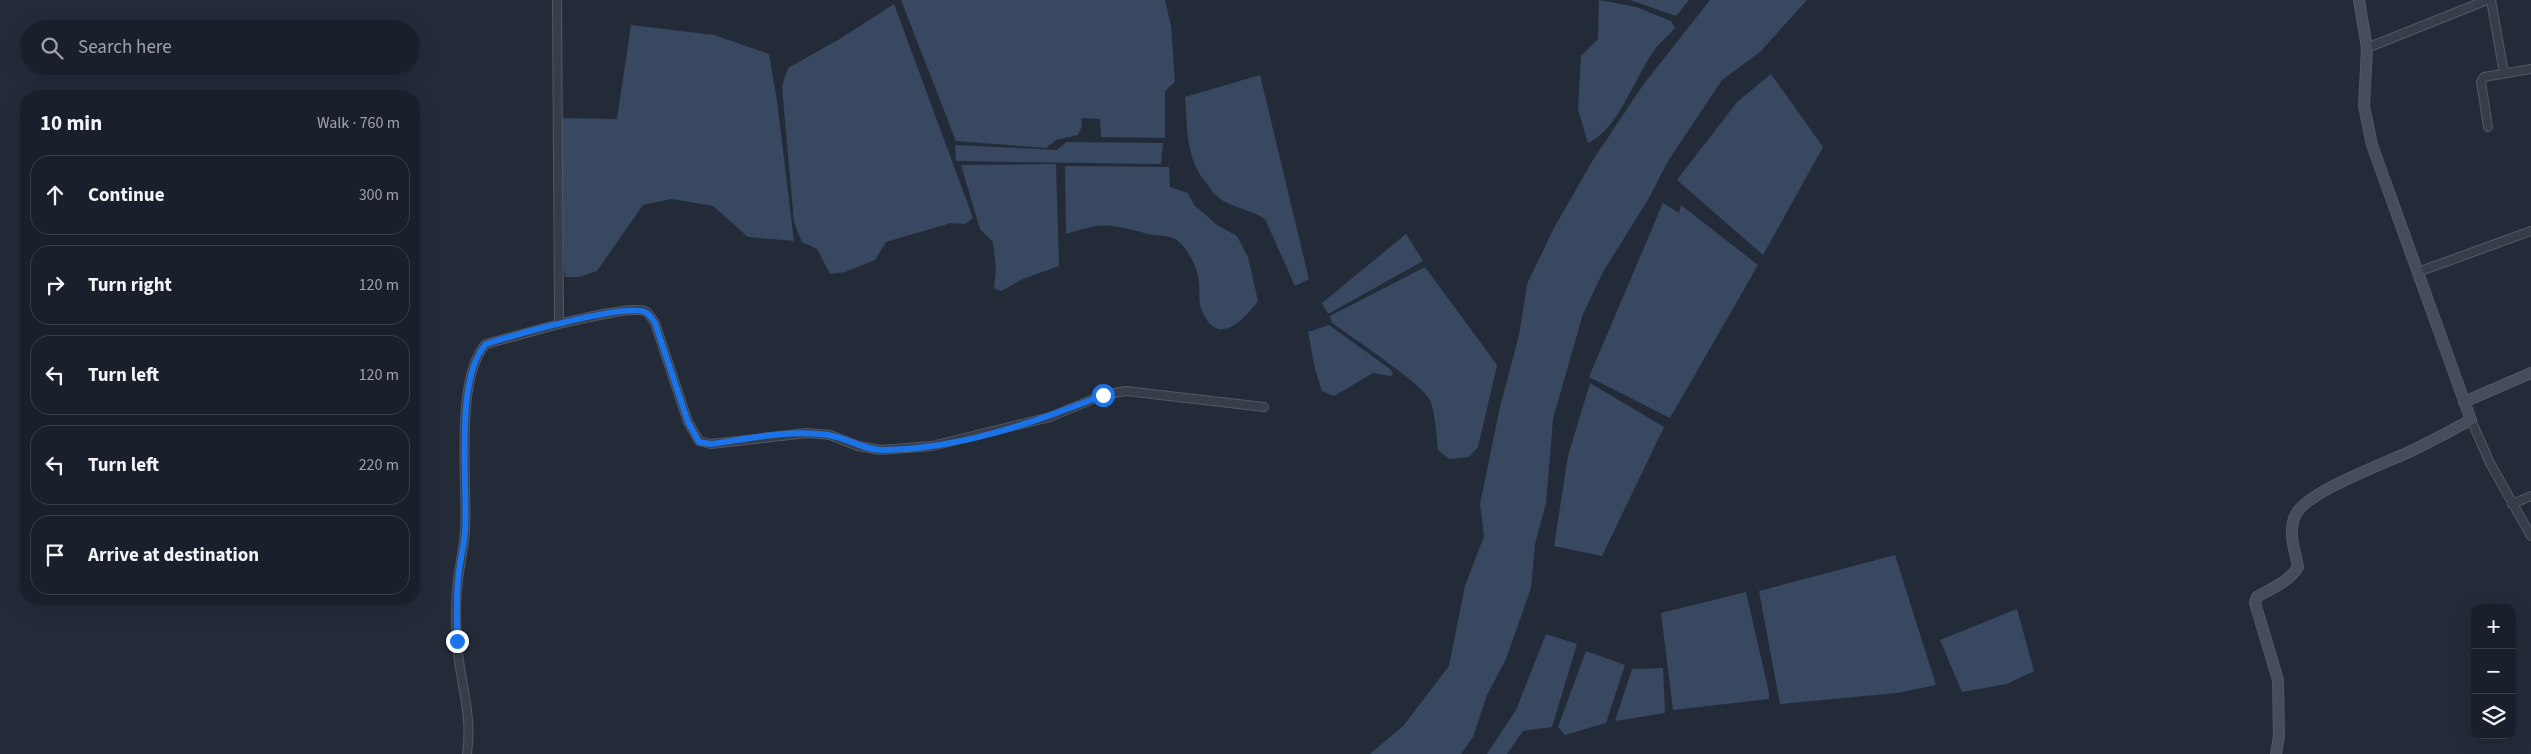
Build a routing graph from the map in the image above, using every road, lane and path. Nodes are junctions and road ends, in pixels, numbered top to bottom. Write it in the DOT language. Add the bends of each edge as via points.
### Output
graph roads {
  1 [pos="557,0"];
  2 [pos="2359,0"];
  3 [pos="2487,0"];
  4 [pos="2491,0"];
  5 [pos="2368,48"];
  6 [pos="2531,69"];
  7 [pos="2504,74"];
  8 [pos="2488,127"];
  9 [pos="2531,231"];
  10 [pos="2418,272"];
  11 [pos="559,324"];
  12 [pos="2531,374"];
  13 [pos="2464,402"];
  14 [pos="1264,406"];
  15 [pos="2470,420"];
  16 [pos="2531,496"];
  17 [pos="2512,504"];
  18 [pos="2531,536"];
  19 [pos="467,754"];
  20 [pos="2276,754"];
  1 -- 11 [label="street"];
  2 -- 5 [label="street"];
  3 -- 5 [label="street"];
  4 -- 7 [label="street"];
  5 -- 10 [label="street" via="2364,92 2366,119 2372,145"];
  6 -- 7 [label="street"];
  7 -- 8 [label="street" via="2484,78 2481,82"];
  9 -- 10 [label="street"];
  10 -- 13 [label="street"];
  11 -- 14 [label="street" via="616,312 643,310 649,314 655,323 688,422 699,442 711,444 807,433 830,435 858,446 881,450 932,446 1050,417 1103,395 1126,391"];
  11 -- 19 [label="street" via="486,344 477,353 471,370 465,430 465,531 458,581 457,641 470,731"];
  12 -- 13 [label="street"];
  13 -- 15 [label="street"];
  15 -- 17 [label="street"];
  15 -- 20 [label="street" via="2407,453 2362,471 2296,512 2291,530 2298,567 2284,582 2257,597 2255,603 2278,680"];
  16 -- 17 [label="street"];
  17 -- 18 [label="street"];
}
